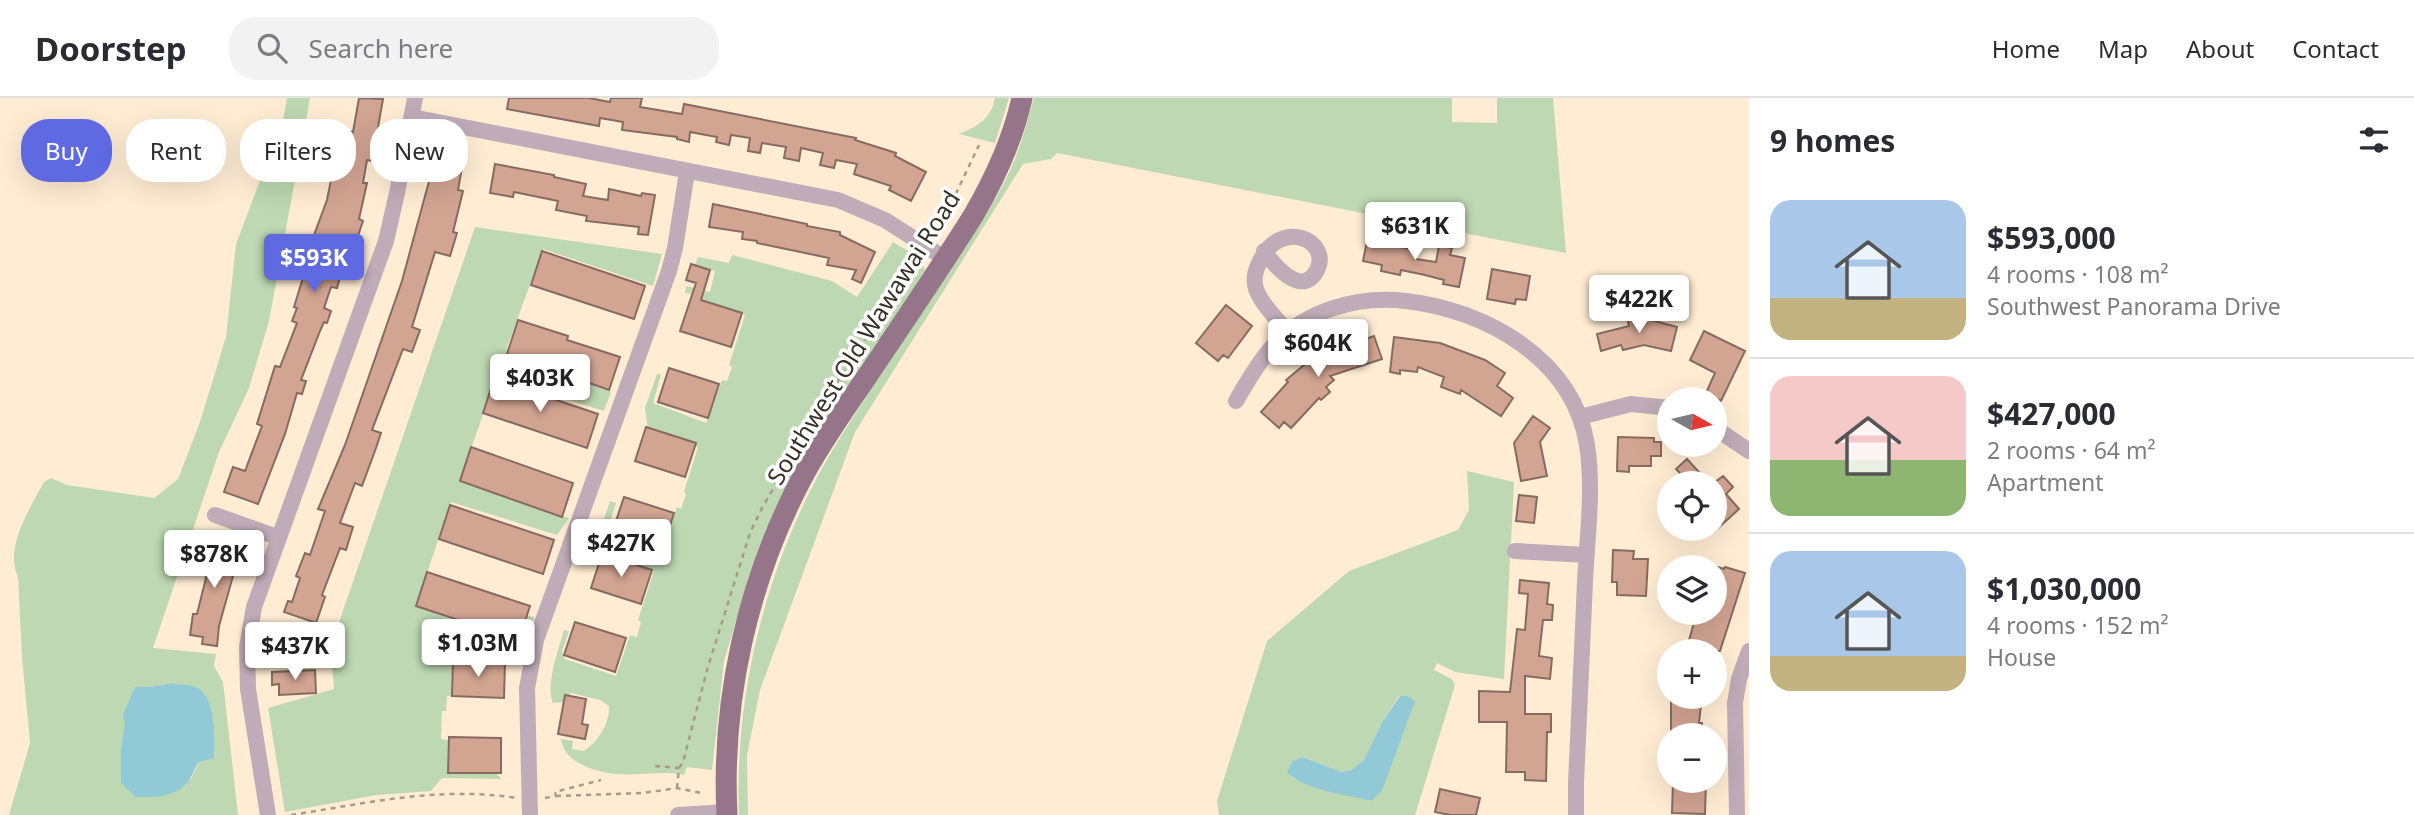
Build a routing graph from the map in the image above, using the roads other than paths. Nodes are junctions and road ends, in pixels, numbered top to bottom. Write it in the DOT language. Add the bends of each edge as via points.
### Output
graph roads {
  1 [pos="415,98"];
  2 [pos="1022,98"];
  3 [pos="412,117"];
  4 [pos="687,172"];
  5 [pos="944,249"];
  6 [pos="1264,251"];
  7 [pos="1288,332"];
  8 [pos="1236,401"];
  9 [pos="1657,407"];
  10 [pos="1580,417"];
  11 [pos="1727,436"];
  12 [pos="1749,451"];
  13 [pos="215,515"];
  14 [pos="277,537"];
  15 [pos="1515,551"];
  16 [pos="1586,555"];
  17 [pos="1749,651"];
  18 [pos="530,807"];
  19 [pos="727,814"];
  20 [pos="268,815"];
  21 [pos="678,815"];
  22 [pos="1576,815"];
  23 [pos="1737,815"];
  1 -- 3 [label="street"];
  2 -- 5 [label="main road, Southwest Old Wawawai Road" via="988,191"];
  3 -- 4 [label="street"];
  3 -- 14 [label="street" via="386,241"];
  4 -- 5 [label="street" via="838,200"];
  4 -- 18 [label="street" via="669,271 536,640 527,688"];
  5 -- 19 [label="main road, Southwest Old Wawawai Road" via="830,431 780,524 747,620 736,671 726,769"];
  6 -- 7 [label="street" via="1254,274 1256,289"];
  7 -- 8 [label="street" via="1258,364"];
  7 -- 10 [label="street" via="1322,312 1373,300 1414,302 1468,315 1504,331 1531,352 1557,380"];
  9 -- 10 [label="street" via="1631,404"];
  10 -- 16 [label="street" via="1590,471"];
  11 -- 12 [label="street"];
  13 -- 14 [label="street"];
  14 -- 20 [label="street" via="254,607 247,647 248,689"];
  15 -- 16 [label="street"];
  16 -- 22 [label="street"];
  17 -- 23 [label="street" via="1735,703"];
  19 -- 21 [label="street"];
}
